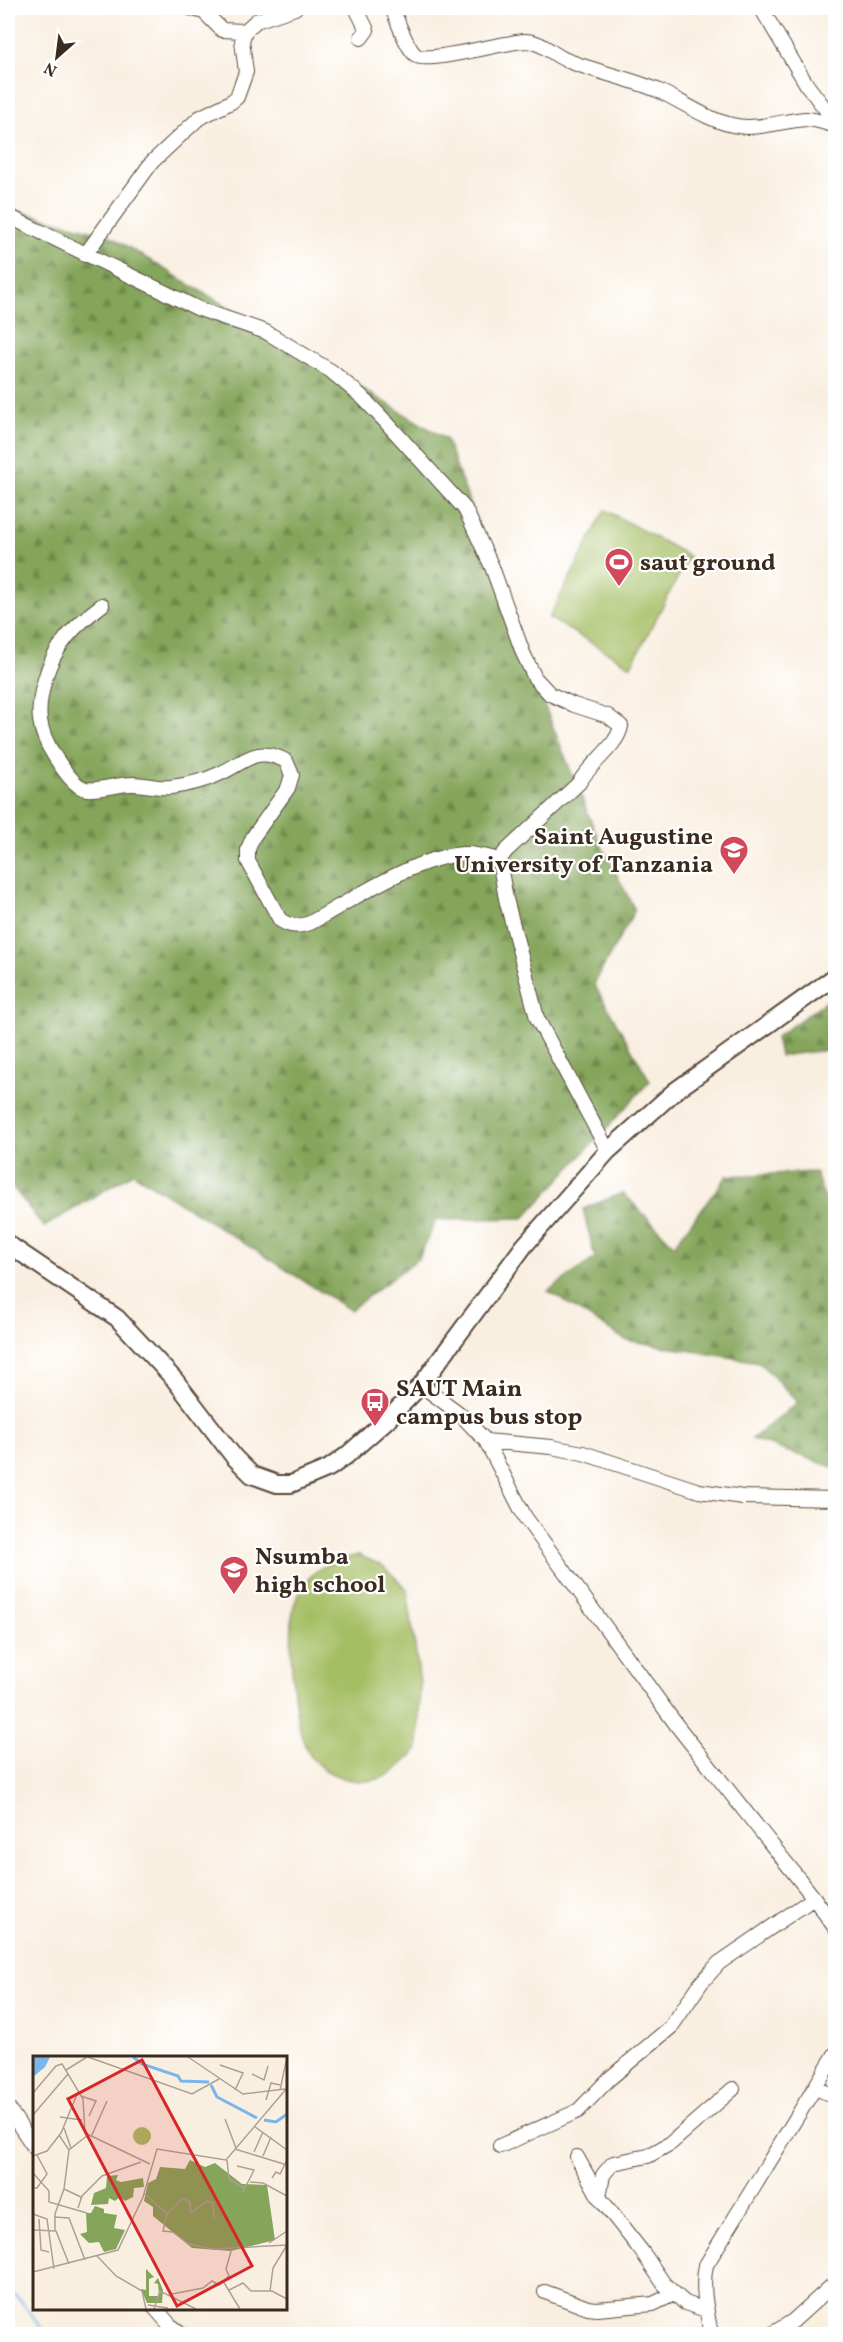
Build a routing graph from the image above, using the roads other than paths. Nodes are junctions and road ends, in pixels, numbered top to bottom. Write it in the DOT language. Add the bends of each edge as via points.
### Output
graph roads {
  1 [pos="190,8"];
  2 [pos="295,8"];
  3 [pos="356,8"];
  4 [pos="392,8"];
  5 [pos="760,8"];
  6 [pos="245,31"];
  7 [pos="362,38"];
  8 [pos="836,124"];
  9 [pos="8,216"];
  10 [pos="85,255"];
  11 [pos="102,605"];
  12 [pos="499,861"];
  13 [pos="836,976"];
  14 [pos="608,1151"];
  15 [pos="8,1244"];
  16 [pos="421,1385"];
  17 [pos="486,1441"];
  18 [pos="836,1499"];
  19 [pos="814,1898"];
  20 [pos="835,1929"];
  21 [pos="836,2052"];
  22 [pos="816,2088"];
  23 [pos="733,2089"];
  24 [pos="836,2097"];
  25 [pos="8,2108"];
  26 [pos="33,2145"];
  27 [pos="500,2146"];
  28 [pos="577,2157"];
  29 [pos="599,2197"];
  30 [pos="836,2282"];
  31 [pos="545,2292"];
  32 [pos="674,2294"];
  33 [pos="157,2309"];
  34 [pos="706,2310"];
  35 [pos="182,2334"];
  36 [pos="711,2334"];
  37 [pos="772,2334"];
  1 -- 6 [label="street" via="204,12 222,30"];
  2 -- 6 [label="street" via="256,21"];
  3 -- 7 [label="street" via="367,30"];
  4 -- 8 [label="street" via="417,56 430,58 534,42 563,58 658,91 734,126 805,119"];
  5 -- 8 [label="street"];
  6 -- 10 [label="street" via="242,40 246,72 237,97 199,118 152,162"];
  9 -- 10 [label="street"];
  10 -- 12 [label="street" via="199,309 266,332 320,363 361,396 465,509 535,678 550,694 608,716 621,726 616,740 579,783"];
  11 -- 12 [label="street" via="59,646 48,669 39,707 44,738 57,760 85,789 135,783 154,788 193,783 255,755 271,755 286,761 292,775 288,788 248,849 248,861 280,920 299,927 310,923 441,857 482,855"];
  12 -- 14 [label="street" via="537,1018"];
  13 -- 14 [label="main road" via="675,1091"];
  14 -- 16 [label="main road" via="524,1246"];
  15 -- 16 [label="main road" via="117,1318 174,1379 234,1458 264,1481 291,1484 328,1468 364,1442"];
  16 -- 17 [label="street" via="460,1414"];
  17 -- 18 [label="street" via="583,1453 699,1491 743,1497"];
  17 -- 19 [label="street" via="525,1517 568,1577 678,1727"];
  19 -- 20 [label="street"];
  19 -- 27 [label="street" via="719,1963 700,1983 671,2027 578,2111"];
  21 -- 22 [label="street"];
  22 -- 24 [label="street"];
  22 -- 34 [label="street" via="706,2265"];
  23 -- 29 [label="street" via="671,2143 648,2156 613,2163 603,2175"];
  25 -- 26 [label="street"];
  28 -- 29 [label="street"];
  29 -- 32 [label="street"];
  30 -- 37 [label="street" via="793,2321"];
  31 -- 32 [label="street" via="597,2309 652,2304"];
  32 -- 34 [label="street" via="685,2303"];
  33 -- 35 [label="street"];
  34 -- 36 [label="street"];
}
